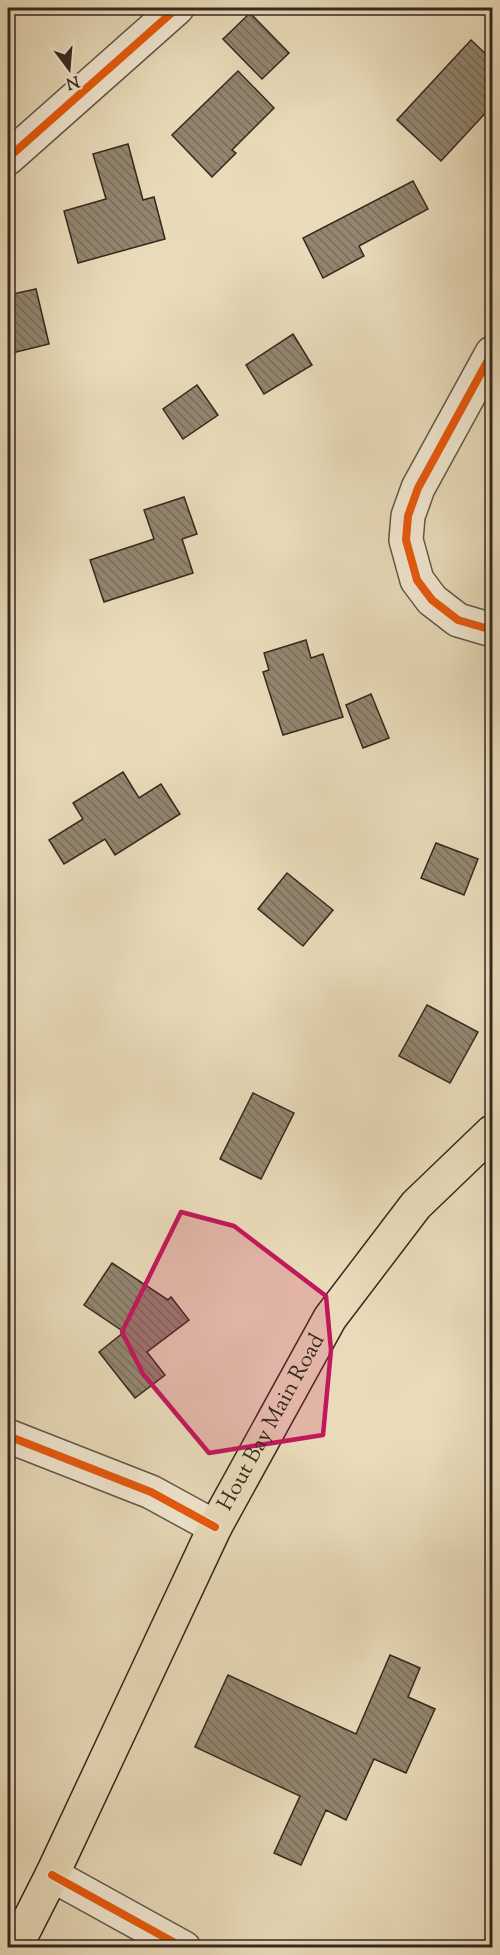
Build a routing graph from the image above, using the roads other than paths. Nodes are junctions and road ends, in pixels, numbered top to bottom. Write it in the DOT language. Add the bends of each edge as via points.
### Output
graph roads {
  1 [pos="177,8"];
  2 [pos="8,158"];
  3 [pos="492,353"];
  4 [pos="492,630"];
  5 [pos="492,1132"];
  6 [pos="8,1436"];
  7 [pos="215,1527"];
  8 [pos="52,1875"];
  9 [pos="15,1947"];
  10 [pos="184,1947"];
  1 -- 2 [label="street"];
  3 -- 4 [label="street" via="418,488 408,516 406,540 417,580 432,600 458,620"];
  5 -- 7 [label="main road, Hout Bay Main Road" via="416,1205 330,1317"];
  6 -- 7 [label="street" via="151,1492"];
  7 -- 8 [label="main road, Hout Bay Main Road"];
  8 -- 9 [label="main road, Hout Bay Main Road"];
  8 -- 10 [label="street"];
}
